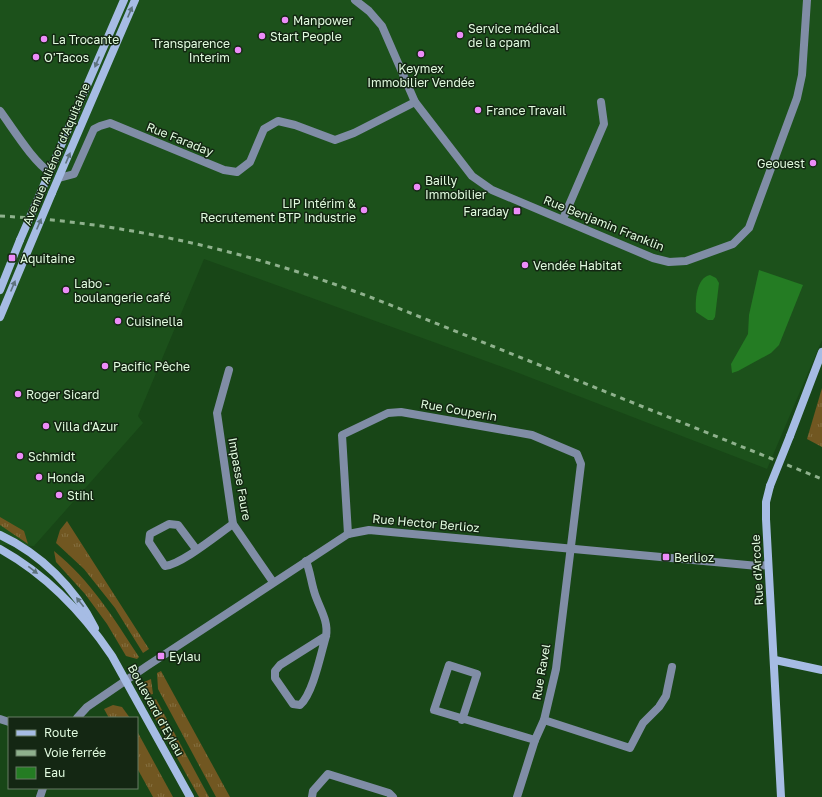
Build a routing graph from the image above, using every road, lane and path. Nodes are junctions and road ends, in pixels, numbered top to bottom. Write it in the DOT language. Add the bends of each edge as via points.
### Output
graph roads {
  1 [pos="124,0"];
  2 [pos="135,0"];
  3 [pos="355,0"];
  4 [pos="807,0"];
  5 [pos="415,102"];
  6 [pos="601,102"];
  7 [pos="0,111"];
  8 [pos="50,172"];
  9 [pos="59,178"];
  10 [pos="563,219"];
  11 [pos="0,290"];
  12 [pos="0,317"];
  13 [pos="822,352"];
  14 [pos="229,370"];
  15 [pos="233,524"];
  16 [pos="0,534"];
  17 [pos="348,534"];
  18 [pos="570,548"];
  19 [pos="0,549"];
  20 [pos="196,549"];
  21 [pos="306,561"];
  22 [pos="768,565"];
  23 [pos="273,582"];
  24 [pos="98,636"];
  25 [pos="326,636"];
  26 [pos="775,660"];
  27 [pos="672,667"];
  28 [pos="822,670"];
  29 [pos="126,682"];
  30 [pos="78,717"];
  31 [pos="462,720"];
  32 [pos="544,720"];
  33 [pos="535,740"];
  34 [pos="190,797"];
  35 [pos="312,797"];
  36 [pos="393,797"];
  37 [pos="517,797"];
  38 [pos="781,797"];
  1 -- 8 [label="main road, Avenue Aliénor d'Aquitaine, one-way"];
  9 -- 2 [label="main road, Avenue Aliénor d'Aquitaine, one-way"];
  3 -- 5 [label="street, Rue Benjamin Franklin" via="382,26"];
  4 -- 10 [label="street, Rue Benjamin Franklin" via="802,74 797,98 749,228 733,244 686,261 669,262 653,258"];
  5 -- 9 [label="street, Rue Faraday" via="335,140 295,124 278,121 264,129 250,162 237,172 224,170 110,123 94,130 74,174"];
  5 -- 10 [label="street, Rue Benjamin Franklin" via="472,176 492,190"];
  6 -- 10 [label="street" via="604,124"];
  7 -- 8 [label="street"];
  8 -- 11 [label="main road, Avenue Aliénor d'Aquitaine, bridge"];
  12 -- 9 [label="main road, Avenue Aliénor d'Aquitaine, one-way, bridge"];
  13 -- 22 [label="main road, Rue d'Arcole, bridge" via="770,486 766,502"];
  14 -- 15 [label="street, Impasse Faure" via="217,413"];
  15 -- 20 [label="street"];
  15 -- 23 [label="street, Impasse Faure"];
  24 -- 16 [label="main road, Boulevard d'Eylau, one-way" via="86,610 64,581 40,559"];
  17 -- 18 [label="street, Rue Hector Berlioz" via="369,530"];
  17 -- 18 [label="street, Rue Couperin" via="342,435 388,413 400,412 532,435 577,454 581,464"];
  17 -- 21 [label="street, Rue Hector Berlioz"];
  18 -- 22 [label="street, Rue Hector Berlioz"];
  18 -- 32 [label="street, Rue Ravel" via="556,669"];
  19 -- 24 [label="main road, Boulevard d'Eylau, one-way" via="32,569 59,593"];
  20 -- 20 [label="street" via="172,565 165,566 149,542 150,534 169,524 178,525"];
  21 -- 23 [label="street, Rue Hector Berlioz"];
  21 -- 25 [label="street" via="326,622"];
  22 -- 26 [label="main road, Rue d'Arcole"];
  23 -- 29 [label="street, Rue Hector Berlioz"];
  24 -- 29 [label="main road, Boulevard d'Eylau"];
  25 -- 25 [label="street" via="280,665 274,672 275,678 293,704 300,705 304,701 316,673"];
  26 -- 28 [label="main road"];
  26 -- 38 [label="main road, Rue d'Arcole"];
  27 -- 32 [label="street" via="666,696 659,707 643,722 630,748"];
  29 -- 30 [label="street, Rue Hector Berlioz"];
  29 -- 34 [label="main road, Boulevard d'Eylau"];
  31 -- 31 [label="street" via="477,674 449,665 434,710"];
  31 -- 33 [label="street"];
  32 -- 33 [label="street, Rue Ravel"];
  33 -- 37 [label="street, Rue Ravel"];
  35 -- 36 [label="street" via="313,791 328,774 389,793"];
}
